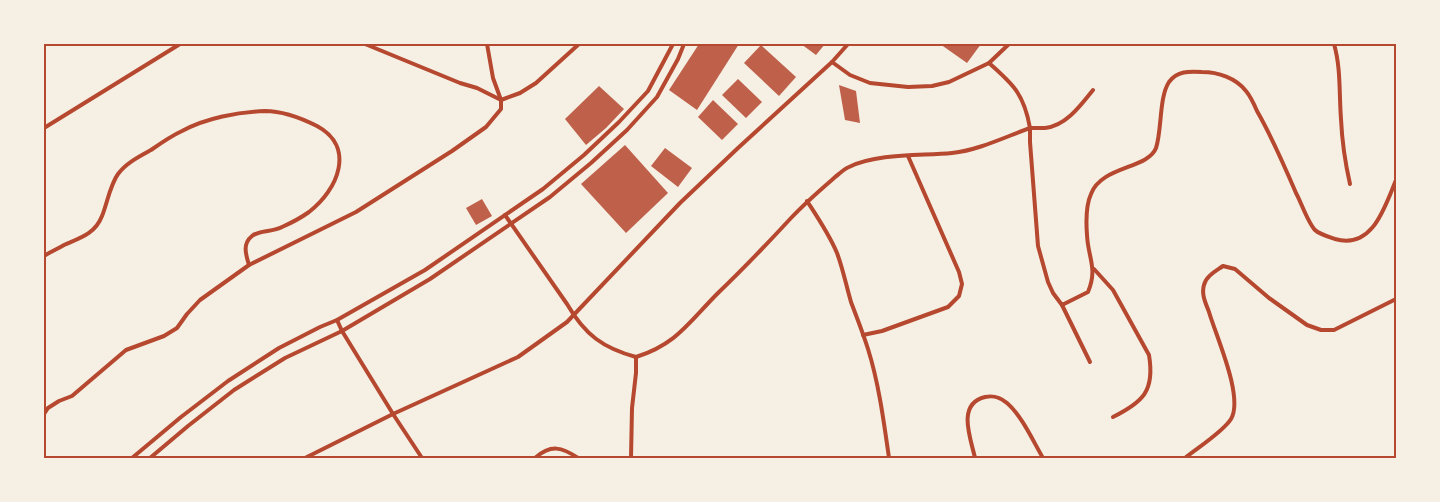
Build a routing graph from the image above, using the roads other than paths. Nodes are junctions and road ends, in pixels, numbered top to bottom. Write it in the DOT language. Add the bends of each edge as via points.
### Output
graph roads {
  1 [pos="180,44"];
  2 [pos="365,44"];
  3 [pos="487,44"];
  4 [pos="579,44"];
  5 [pos="673,44"];
  6 [pos="684,44"];
  7 [pos="848,44"];
  8 [pos="1009,44"];
  9 [pos="1334,44"];
  10 [pos="832,62"];
  11 [pos="989,63"];
  12 [pos="1094,90"];
  13 [pos="501,99"];
  14 [pos="44,128"];
  15 [pos="1030,128"];
  16 [pos="908,156"];
  17 [pos="1396,180"];
  18 [pos="1350,184"];
  19 [pos="807,201"];
  20 [pos="505,215"];
  21 [pos="511,224"];
  22 [pos="44,256"];
  23 [pos="249,265"];
  24 [pos="1093,268"];
  25 [pos="1396,299"];
  26 [pos="1062,305"];
  27 [pos="574,316"];
  28 [pos="337,320"];
  29 [pos="342,331"];
  30 [pos="863,335"];
  31 [pos="636,357"];
  32 [pos="1090,362"];
  33 [pos="44,414"];
  34 [pos="393,414"];
  35 [pos="1113,417"];
  36 [pos="132,459"];
  37 [pos="150,459"];
  38 [pos="305,459"];
  39 [pos="422,459"];
  40 [pos="535,459"];
  41 [pos="578,459"];
  42 [pos="631,459"];
  43 [pos="889,459"];
  44 [pos="975,459"];
  45 [pos="1043,459"];
  46 [pos="1185,459"];
  1 -- 14 [label="street"];
  2 -- 13 [label="street"];
  3 -- 13 [label="street"];
  4 -- 13 [label="street" via="536,83"];
  5 -- 20 [label="street" via="648,91 619,122 543,189"];
  6 -- 21 [label="street" via="657,97 627,130 550,197"];
  7 -- 10 [label="street"];
  8 -- 11 [label="street"];
  9 -- 18 [label="street"];
  10 -- 11 [label="street" via="870,83 908,87 949,82"];
  10 -- 27 [label="street" via="680,203"];
  11 -- 15 [label="street" via="1019,93"];
  12 -- 15 [label="street" via="1062,122 1047,128"];
  13 -- 23 [label="street" via="501,109 486,127 452,151 356,212"];
  15 -- 16 [label="street" via="976,148"];
  15 -- 26 [label="street" via="1038,246 1048,282"];
  16 -- 19 [label="street" via="848,167"];
  16 -- 30 [label="street" via="959,272 959,296 948,307"];
  17 -- 24 [label="street" via="1371,231 1358,239 1340,240 1315,230 1246,90 1213,72 1188,71 1175,75 1167,84 1155,151 1148,158 1106,176 1090,194 1087,235"];
  19 -- 30 [label="street" via="837,255"];
  19 -- 31 [label="street" via="687,327 653,352"];
  20 -- 21 [label="street"];
  20 -- 28 [label="street" via="425,270"];
  21 -- 27 [label="street"];
  21 -- 29 [label="street" via="430,279"];
  22 -- 23 [label="street" via="93,231 118,174 130,162 182,130 213,119 257,111 286,113 311,123 330,137 340,154 340,165 333,185 309,212 280,228 253,235 246,242"];
  23 -- 33 [label="street" via="200,300 177,328 126,350 72,396"];
  24 -- 26 [label="street" via="1088,292"];
  24 -- 35 [label="street" via="1113,290 1149,355 1147,389 1132,408"];
  25 -- 46 [label="street" via="1334,330 1321,330 1307,325 1235,269 1223,266 1212,273 1203,295 1234,394 1233,413 1230,421"];
  26 -- 32 [label="street"];
  27 -- 31 [label="street" via="604,345"];
  27 -- 34 [label="street" via="518,357"];
  28 -- 29 [label="street"];
  28 -- 36 [label="street" via="279,348 228,381"];
  29 -- 34 [label="street"];
  29 -- 37 [label="street" via="285,358 234,390"];
  30 -- 43 [label="street" via="875,375"];
  31 -- 42 [label="street"];
  34 -- 38 [label="street"];
  34 -- 39 [label="street"];
  40 -- 41 [label="street" via="557,448"];
  44 -- 45 [label="street" via="967,416 975,401 995,396 1015,411"];
}
